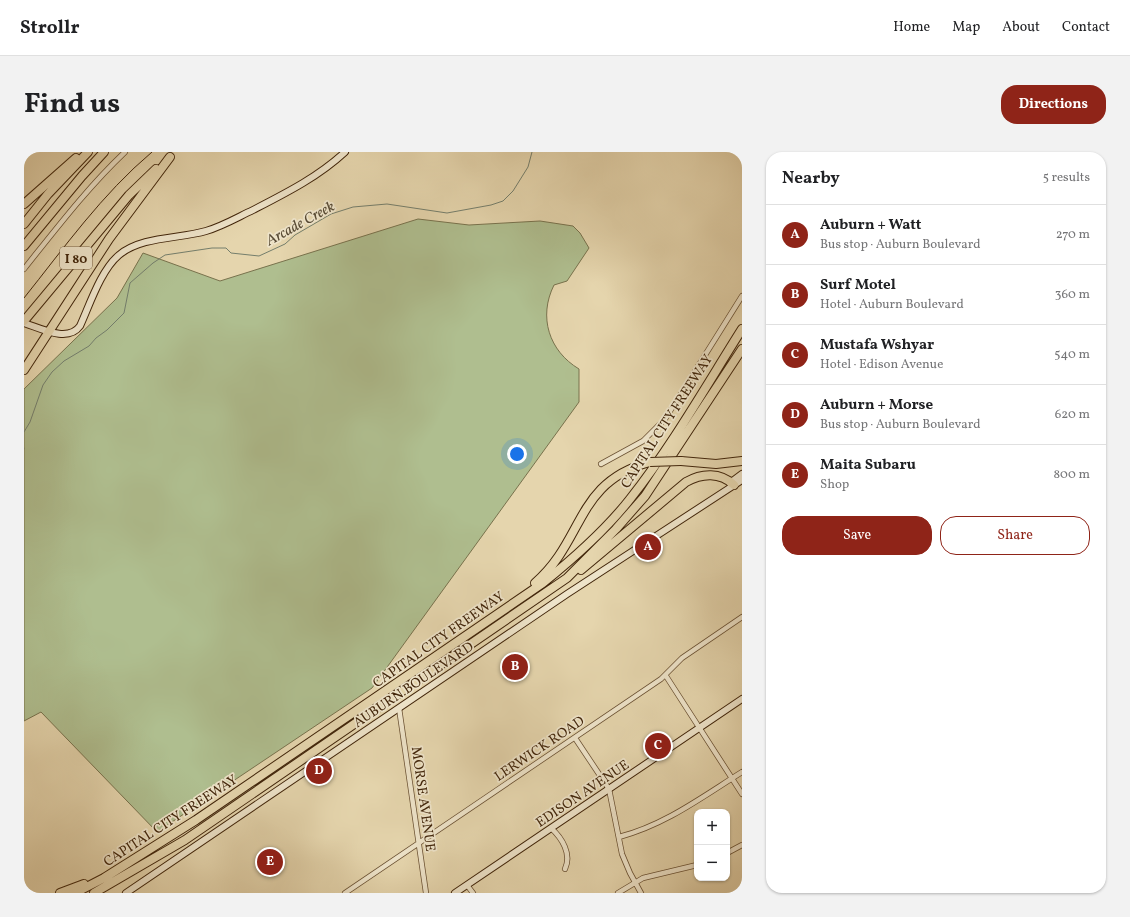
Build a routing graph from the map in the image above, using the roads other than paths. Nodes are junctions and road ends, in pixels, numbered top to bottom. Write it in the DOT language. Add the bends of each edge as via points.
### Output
graph roads {
  1 [pos="83,152"];
  2 [pos="88,152"];
  3 [pos="104,152"];
  4 [pos="125,152"];
  5 [pos="345,152"];
  6 [pos="173,155"];
  7 [pos="24,204"];
  8 [pos="24,224"];
  9 [pos="24,246"];
  10 [pos="24,269"];
  11 [pos="742,296"];
  12 [pos="24,322"];
  13 [pos="742,324"];
  14 [pos="742,329"];
  15 [pos="51,331"];
  16 [pos="731,345"];
  17 [pos="742,349"];
  18 [pos="24,370"];
  19 [pos="742,461"];
  20 [pos="600,464"];
  21 [pos="742,474"];
  22 [pos="742,480"];
  23 [pos="733,484"];
  24 [pos="566,578"];
  25 [pos="742,617"];
  26 [pos="489,620"];
  27 [pos="666,676"];
  28 [pos="742,699"];
  29 [pos="399,708"];
  30 [pos="700,727"];
  31 [pos="575,738"];
  32 [pos="742,772"];
  33 [pos="732,778"];
  34 [pos="609,789"];
  35 [pos="742,794"];
  36 [pos="550,828"];
  37 [pos="619,837"];
  38 [pos="419,843"];
  39 [pos="742,845"];
  40 [pos="730,851"];
  41 [pos="166,852"];
  42 [pos="694,866"];
  43 [pos="565,869"];
  44 [pos="104,878"];
  45 [pos="634,882"];
  46 [pos="467,884"];
  47 [pos="60,893"];
  48 [pos="75,893"];
  49 [pos="94,893"];
  50 [pos="105,893"];
  51 [pos="126,893"];
  52 [pos="345,893"];
  53 [pos="426,893"];
  54 [pos="455,893"];
  55 [pos="473,893"];
  56 [pos="618,893"];
  57 [pos="640,893"];
  1 -- 7 [label="highway"];
  2 -- 8 [label="highway"];
  3 -- 9 [label="highway"];
  4 -- 10 [label="street" via="111,165"];
  5 -- 15 [label="main road" via="303,184 225,224 206,231 143,243 129,249 114,260 106,271 78,330 68,335"];
  6 -- 12 [label="highway, I 80" via="129,195"];
  6 -- 15 [label="highway" via="81,279"];
  11 -- 20 [label="street" via="665,419 653,433 637,445"];
  12 -- 15 [label="main road"];
  13 -- 16 [label="highway"];
  14 -- 16 [label="highway, CAPITAL CITY FREEWAY"];
  15 -- 18 [label="highway"];
  16 -- 26 [label="highway, CAPITAL CITY FREEWAY" via="654,468 629,500 574,558 543,584"];
  17 -- 24 [label="highway, CAPITAL CITY FREEWAY" via="644,496 616,529"];
  19 -- 26 [label="highway, bridge" via="716,464 650,462 613,478 591,501 552,568"];
  21 -- 23 [label="main road, AUBURN BOULEVARD"];
  22 -- 23 [label="main road, AUBURN BOULEVARD"];
  23 -- 24 [label="highway" via="716,475 695,477 686,482 593,561"];
  23 -- 29 [label="main road, AUBURN BOULEVARD" via="717,492 714,497"];
  24 -- 41 [label="highway, CAPITAL CITY FREEWAY"];
  25 -- 27 [label="street, LERWICK ROAD" via="682,658"];
  26 -- 44 [label="highway, CAPITAL CITY FREEWAY" via="196,820"];
  27 -- 30 [label="street"];
  27 -- 31 [label="street, LERWICK ROAD"];
  28 -- 30 [label="main road, EDISON AVENUE"];
  29 -- 38 [label="street, MORSE AVENUE"];
  29 -- 51 [label="main road, AUBURN BOULEVARD"];
  30 -- 33 [label="street"];
  30 -- 34 [label="main road, EDISON AVENUE"];
  31 -- 34 [label="street"];
  31 -- 38 [label="street, LERWICK ROAD"];
  32 -- 33 [label="street"];
  33 -- 35 [label="street"];
  33 -- 37 [label="street" via="657,824"];
  34 -- 36 [label="main road, EDISON AVENUE"];
  34 -- 37 [label="street"];
  36 -- 43 [label="street" via="559,837 566,851 568,858"];
  36 -- 46 [label="main road, EDISON AVENUE"];
  37 -- 45 [label="street"];
  38 -- 52 [label="street, LERWICK ROAD"];
  38 -- 53 [label="street, MORSE AVENUE"];
  39 -- 40 [label="street"];
  41 -- 49 [label="highway, CAPITAL CITY FREEWAY"];
  41 -- 50 [label="highway"];
  42 -- 45 [label="street" via="651,875"];
  44 -- 47 [label="highway"];
  44 -- 48 [label="highway, CAPITAL CITY FREEWAY"];
  45 -- 56 [label="street"];
  45 -- 57 [label="street"];
  46 -- 54 [label="main road, EDISON AVENUE"];
  46 -- 55 [label="street"];
}
